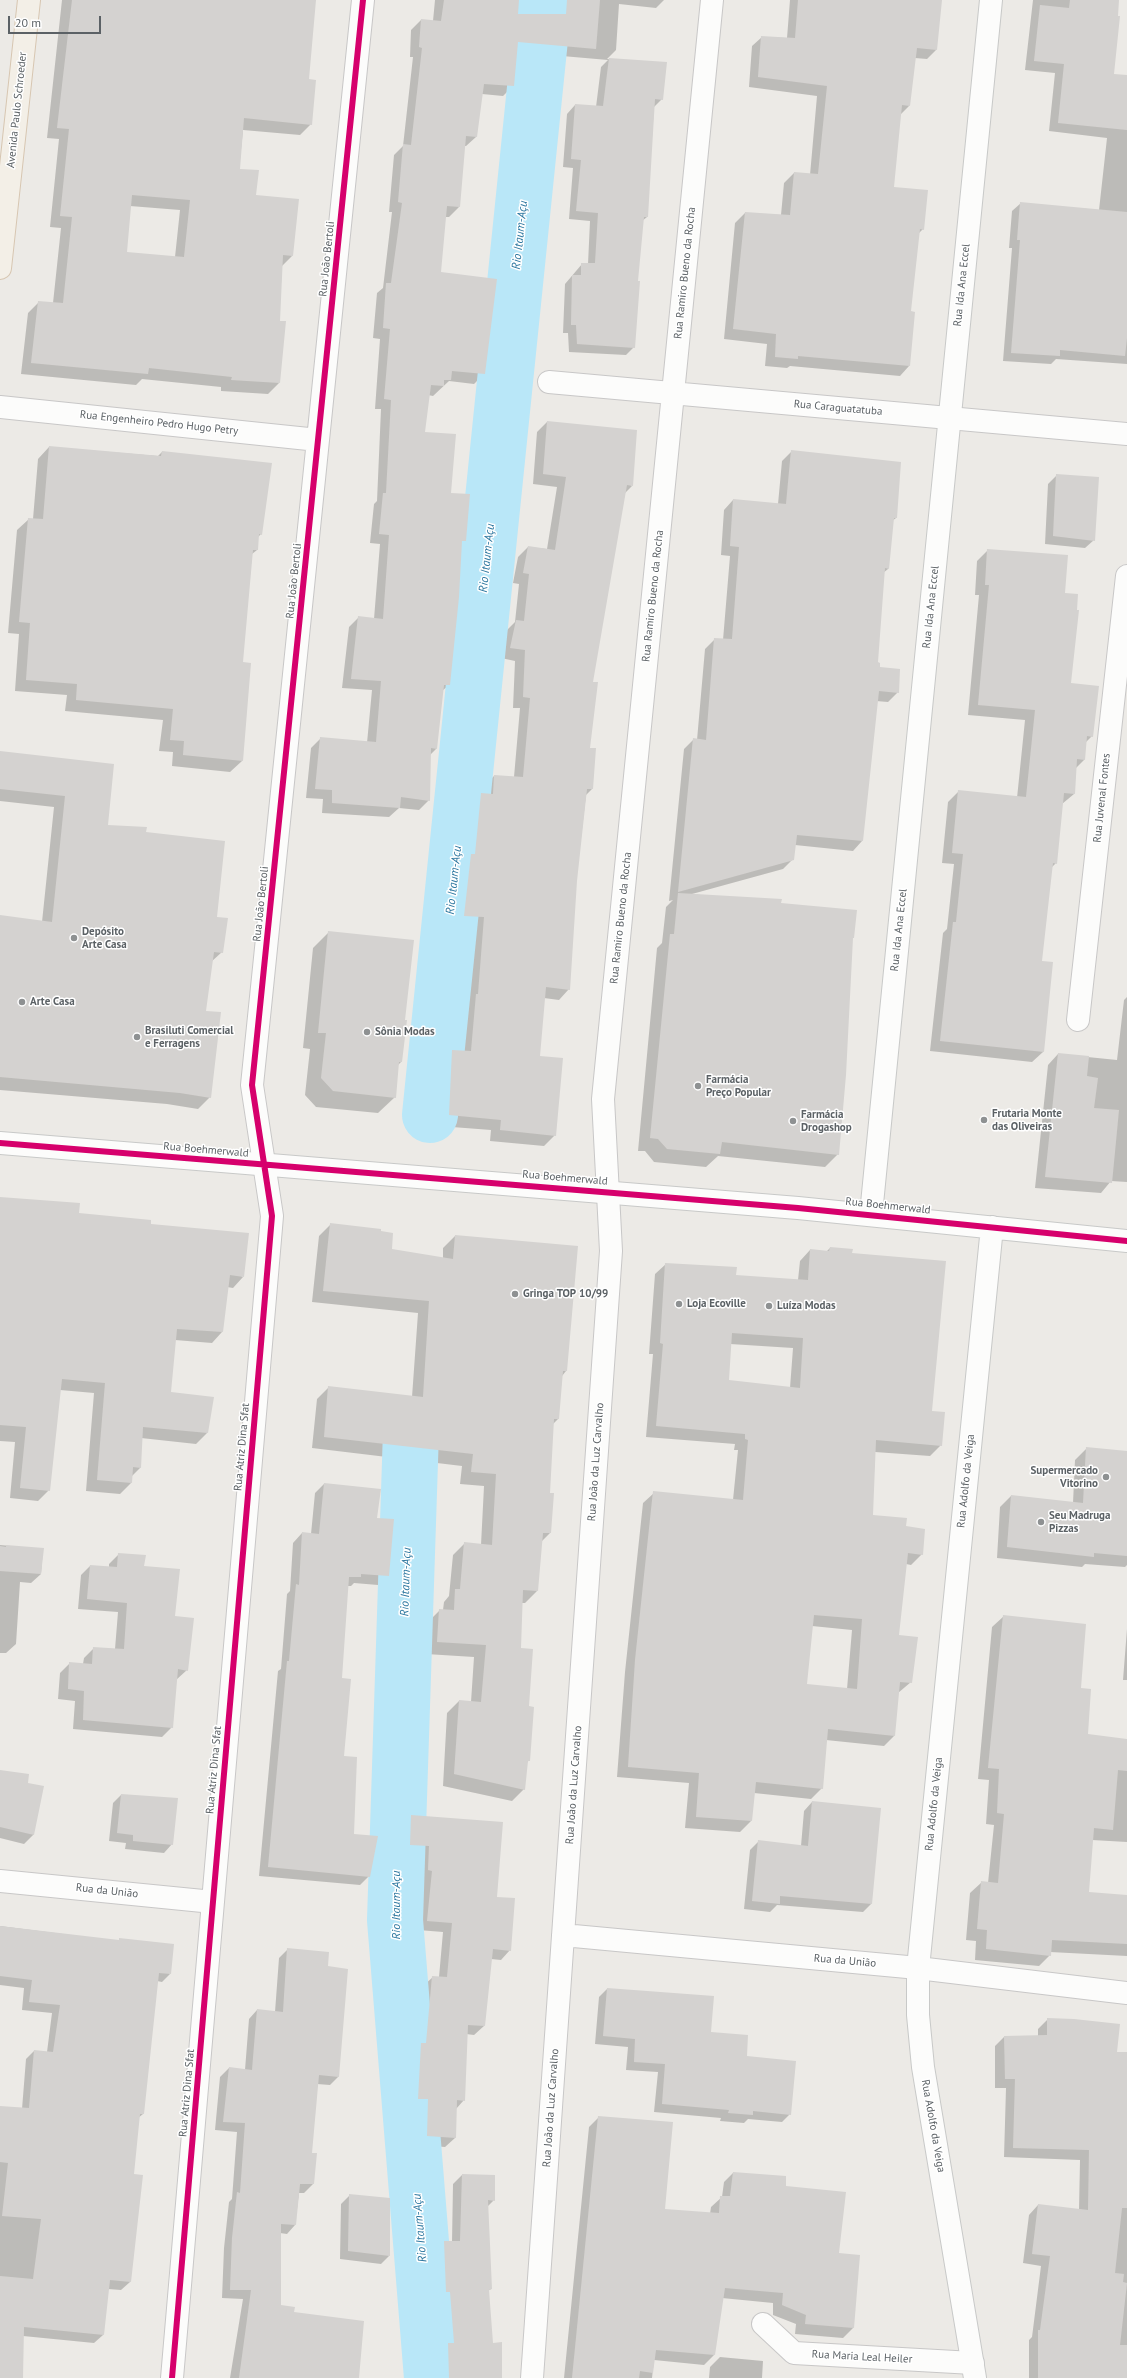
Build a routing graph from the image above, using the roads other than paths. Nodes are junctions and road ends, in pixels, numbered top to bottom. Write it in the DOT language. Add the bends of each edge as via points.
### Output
graph roads {
  1 [pos="28,0"];
  2 [pos="363,0"];
  3 [pos="712,0"];
  4 [pos="991,0"];
  5 [pos="0,268"];
  6 [pos="549,382"];
  7 [pos="673,393"];
  8 [pos="0,407"];
  9 [pos="949,418"];
  10 [pos="1127,434"];
  11 [pos="318,440"];
  12 [pos="1127,576"];
  13 [pos="1078,1020"];
  14 [pos="0,1143"];
  15 [pos="263,1164"];
  16 [pos="608,1192"];
  17 [pos="871,1214"];
  18 [pos="992,1227"];
  19 [pos="1127,1241"];
  20 [pos="0,1881"];
  21 [pos="213,1902"];
  22 [pos="563,1935"];
  23 [pos="918,1968"];
  24 [pos="1127,1992"];
  25 [pos="763,2324"];
  26 [pos="974,2370"];
  27 [pos="172,2378"];
  28 [pos="532,2378"];
  1 -- 5 [label="main road, Avenida Paulo Schroeder"];
  2 -- 11 [label="street, Rua João Bertoli"];
  3 -- 7 [label="street, Rua Ramiro Bueno da Rocha"];
  4 -- 9 [label="street, Rua Ida Ana Eccel"];
  6 -- 7 [label="street, Rua Caraguatatuba"];
  7 -- 9 [label="street, Rua Caraguatatuba"];
  7 -- 16 [label="street, Rua Ramiro Bueno da Rocha" via="603,1099"];
  8 -- 11 [label="street, Rua Engenheiro Pedro Hugo Petry"];
  9 -- 10 [label="street, Rua Caraguatatuba"];
  9 -- 17 [label="street, Rua Ida Ana Eccel"];
  11 -- 15 [label="street, Rua João Bertoli" via="252,1085"];
  12 -- 13 [label="street, Rua Juvenal Fontes"];
  14 -- 15 [label="street, Rua Boehmerwald"];
  15 -- 16 [label="street, Rua Boehmerwald"];
  15 -- 21 [label="street, Rua Atriz Dina Sfat" via="272,1216"];
  16 -- 17 [label="street, Rua Boehmerwald"];
  16 -- 22 [label="street, Rua João da Luz Carvalho" via="611,1251"];
  17 -- 18 [label="street, Rua Boehmerwald"];
  18 -- 19 [label="street, Rua Boehmerwald"];
  18 -- 23 [label="street, Rua Adolfo da Veiga"];
  20 -- 21 [label="street, Rua da União"];
  21 -- 27 [label="street, Rua Atriz Dina Sfat"];
  22 -- 23 [label="street, Rua da União"];
  22 -- 28 [label="street, Rua João da Luz Carvalho"];
  23 -- 24 [label="street, Rua da União"];
  23 -- 26 [label="street, Rua Adolfo da Veiga" via="918,2015 923,2067"];
  25 -- 26 [label="street, Rua Maria Leal Heiler" via="794,2353"];
}
